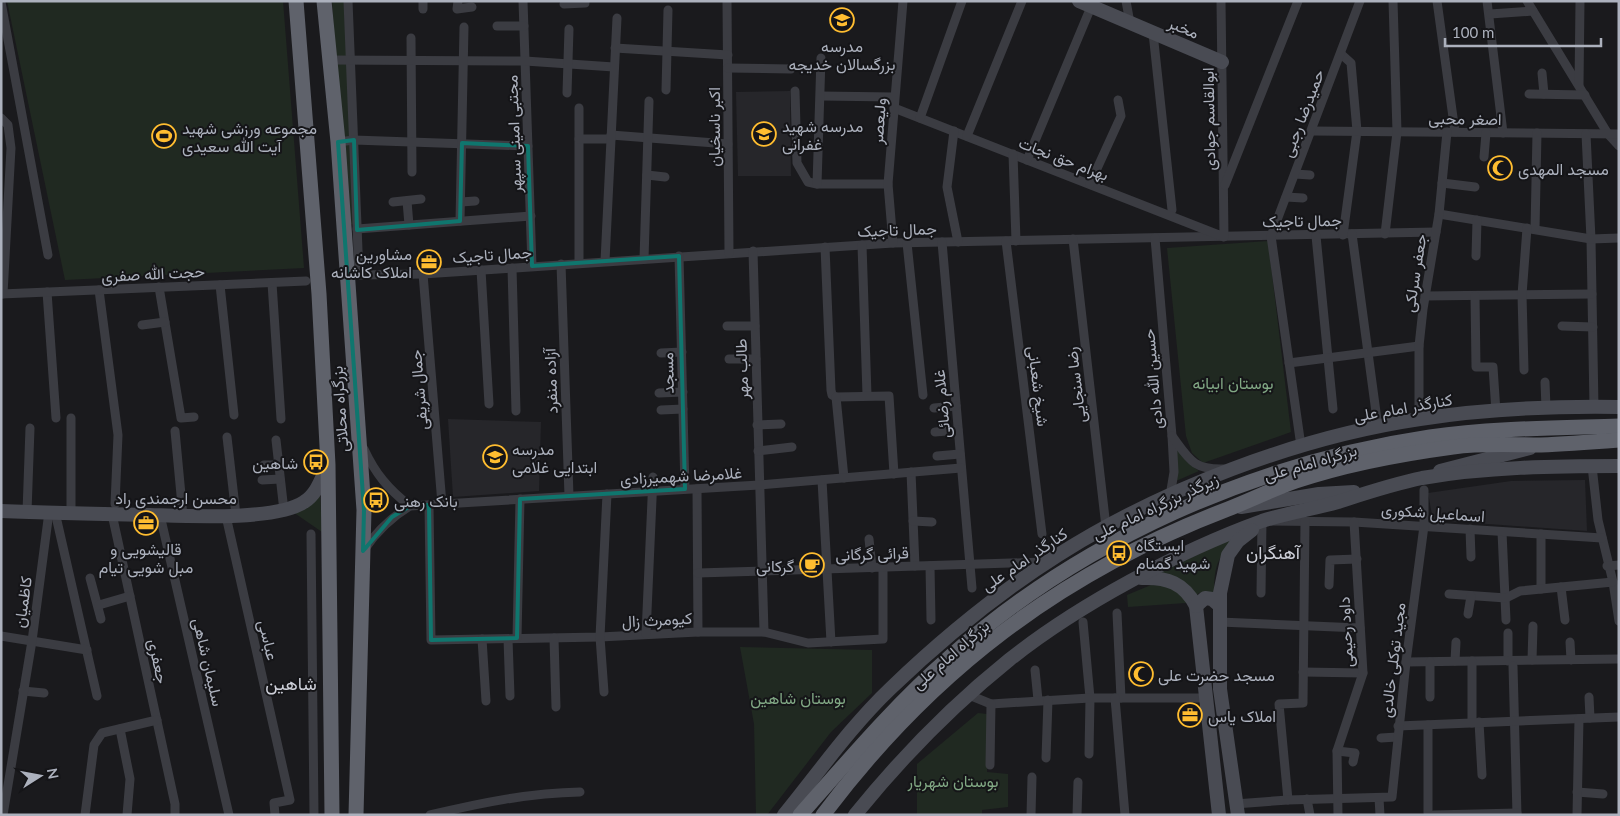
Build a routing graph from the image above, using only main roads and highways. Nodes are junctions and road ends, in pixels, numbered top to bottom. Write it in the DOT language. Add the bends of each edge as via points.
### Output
graph roads {
  1 [pos="296,1"];
  2 [pos="324,1"];
  3 [pos="1085,4"];
  4 [pos="1222,62"];
  5 [pos="1619,407"];
  6 [pos="1619,426"];
  7 [pos="1619,440"];
  8 [pos="1541,445"];
  9 [pos="328,465"];
  10 [pos="1619,466"];
  11 [pos="1424,484"];
  12 [pos="1364,492"];
  13 [pos="1228,509"];
  14 [pos="1,511"];
  15 [pos="1262,521"];
  16 [pos="1136,578"];
  17 [pos="1196,606"];
  18 [pos="1220,606"];
  19 [pos="1236,809"];
  20 [pos="332,815"];
  21 [pos="356,815"];
  22 [pos="784,815"];
  23 [pos="800,815"];
  24 [pos="823,815"];
  25 [pos="855,815"];
  26 [pos="1219,815"];
  1 -- 9 [label="highway, بزرگراه محلاتی" via="319,294"];
  2 -- 21 [label="highway, بزرگراه محلاتی" via="338,142 364,510"];
  3 -- 4 [label="main road, مخبر"];
  5 -- 22 [label="main road, کنارگذر امام علی" via="1496,412 1418,419 1378,427 1300,446 1239,468 1106,527 1047,562 971,618 889,690"];
  6 -- 23 [label="highway, زیرگذر بزرگراه امام علی" via="1479,431 1383,445 1275,472 1156,521 1061,573 951,656 903,700"];
  7 -- 8 [label="highway, بزرگراه امام علی"];
  8 -- 11 [label="main road" via="1447,468"];
  8 -- 13 [label="highway, بزرگراه امام علی" via="1455,447 1343,468 1298,480"];
  9 -- 14 [label="main road, محسن ارجمندی راد" via="315,492 303,503 284,511 183,516 114,509 71,513"];
  9 -- 20 [label="highway, بزرگراه محلاتی"];
  10 -- 11 [label="main road" via="1509,469"];
  11 -- 12 [label="main road"];
  12 -- 13 [label="main road" via="1319,494"];
  12 -- 15 [label="main road"];
  13 -- 24 [label="highway, بزرگراه امام علی" via="1177,528 1092,572 1054,594 1005,630 905,717"];
  15 -- 16 [label="main road"];
  15 -- 18 [label="main road" via="1238,541 1228,555"];
  16 -- 17 [label="main road" via="1170,580 1181,586"];
  16 -- 25 [label="main road" via="1010,659 912,750"];
  17 -- 18 [label="main road" via="1205,598"];
  17 -- 26 [label="main road"];
  18 -- 19 [label="main road" via="1220,689"];
}
